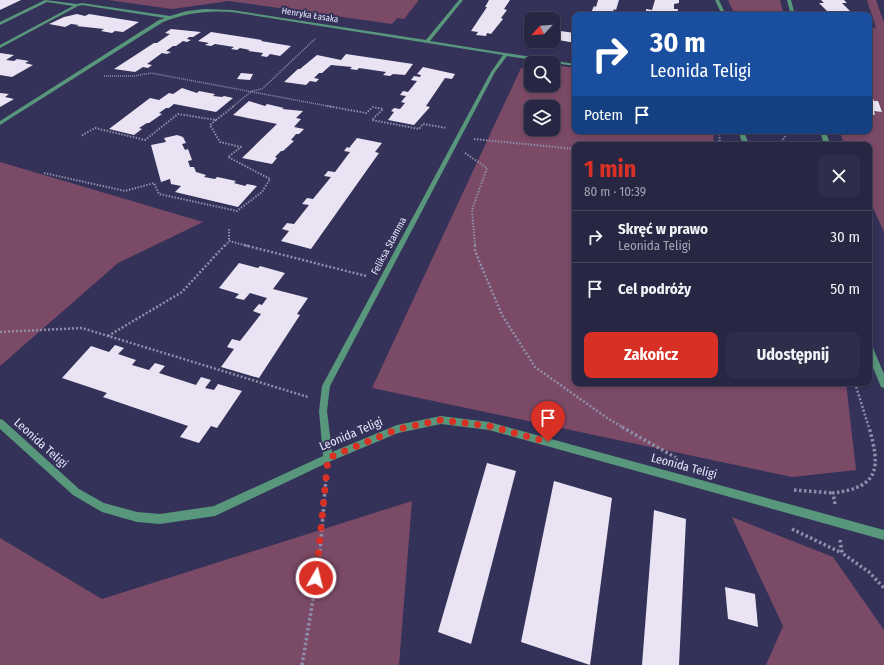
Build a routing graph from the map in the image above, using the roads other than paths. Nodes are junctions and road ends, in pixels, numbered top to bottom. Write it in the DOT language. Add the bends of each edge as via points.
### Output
graph roads {
  1 [pos="48,0"];
  2 [pos="461,0"];
  3 [pos="717,0"];
  4 [pos="789,0"];
  5 [pos="77,5"];
  6 [pos="723,12"];
  7 [pos="792,12"];
  8 [pos="170,17"];
  9 [pos="0,24"];
  10 [pos="428,41"];
  11 [pos="0,47"];
  12 [pos="506,54"];
  13 [pos="572,65"];
  14 [pos="0,124"];
  15 [pos="872,355"];
  16 [pos="884,384"];
  17 [pos="0,423"];
  18 [pos="328,458"];
  19 [pos="884,535"];
  1 -- 5 [label="street"];
  1 -- 9 [label="street"];
  2 -- 10 [label="street"];
  3 -- 6 [label="street"];
  4 -- 7 [label="street"];
  5 -- 8 [label="street"];
  5 -- 11 [label="street"];
  8 -- 10 [label="street, Henryka Łasaka" via="198,10 232,11"];
  8 -- 14 [label="street, Henryka Łasaka"];
  10 -- 12 [label="street, Henryka Łasaka"];
  12 -- 13 [label="street, Henryka Łasaka"];
  12 -- 18 [label="street, Feliksa Stamma" via="493,72 326,386 323,411"];
  15 -- 16 [label="street"];
  17 -- 18 [label="street, Leonida Teligi" via="80,495 102,508 137,517 160,519 215,511"];
  18 -- 19 [label="street, Leonida Teligi" via="398,429 441,420 489,426"];
}
